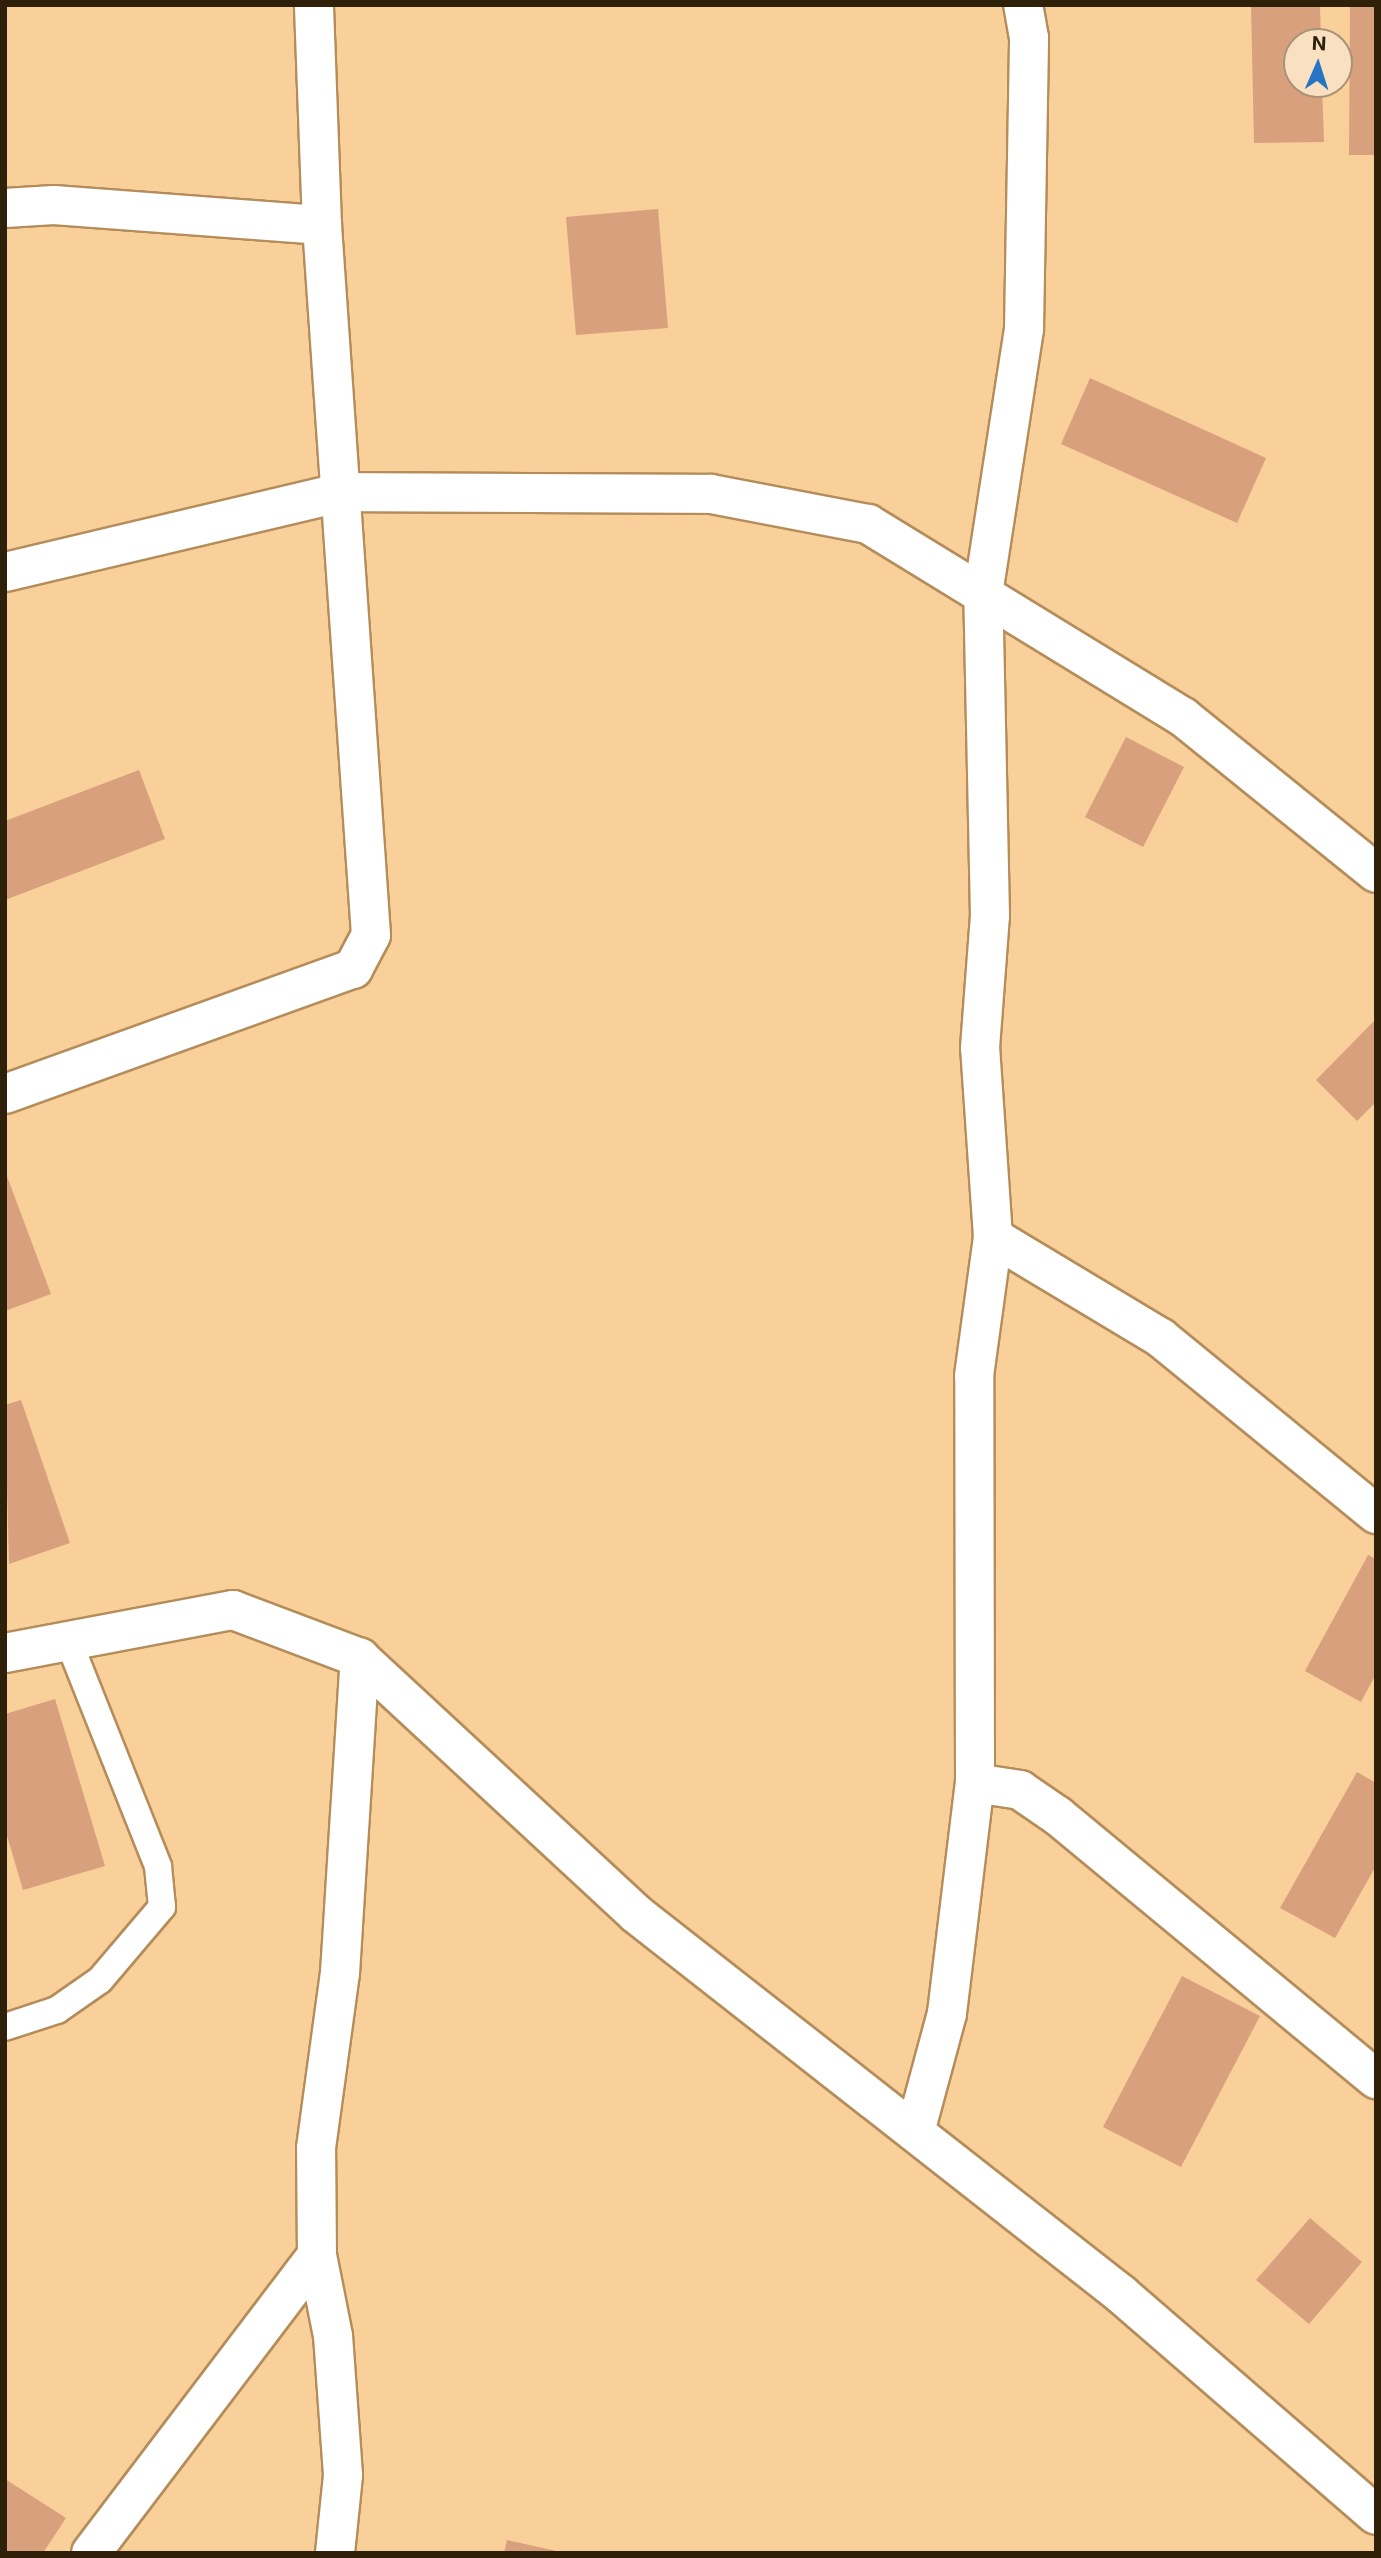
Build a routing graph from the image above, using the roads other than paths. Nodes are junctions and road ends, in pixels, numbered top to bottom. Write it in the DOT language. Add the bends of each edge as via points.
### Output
graph roads {
  1 [pos="314,5"];
  2 [pos="1023,5"];
  3 [pos="5,208"];
  4 [pos="322,225"];
  5 [pos="344,492"];
  6 [pos="5,572"];
  7 [pos="983,594"];
  8 [pos="1376,873"];
  9 [pos="5,1094"];
  10 [pos="993,1237"];
  11 [pos="1376,1514"];
  12 [pos="70,1645"];
  13 [pos="5,1653"];
  14 [pos="360,1658"];
  15 [pos="975,1783"];
  16 [pos="5,2027"];
  17 [pos="1376,2079"];
  18 [pos="915,2132"];
  19 [pos="317,2255"];
  20 [pos="1376,2515"];
  21 [pos="91,2553"];
  22 [pos="335,2553"];
  1 -- 4 [label="street"];
  2 -- 7 [label="street" via="1029,38 1024,329"];
  3 -- 4 [label="street" via="54,205"];
  4 -- 5 [label="street"];
  5 -- 6 [label="street"];
  5 -- 7 [label="street" via="711,494 868,524"];
  5 -- 9 [label="street" via="371,935 353,969"];
  7 -- 8 [label="street" via="1183,717"];
  7 -- 10 [label="street" via="990,916 980,1048"];
  10 -- 11 [label="street" via="1161,1338"];
  10 -- 15 [label="street" via="974,1376"];
  12 -- 13 [label="street"];
  12 -- 14 [label="street" via="233,1610"];
  12 -- 16 [label="lane" via="158,1867 162,1908 100,1980 57,2010"];
  14 -- 18 [label="street" via="635,1913"];
  14 -- 19 [label="street" via="340,1973 316,2148"];
  15 -- 17 [label="street" via="1020,1790 1058,1816"];
  15 -- 18 [label="street" via="947,2013"];
  18 -- 20 [label="street" via="1121,2294"];
  19 -- 21 [label="street"];
  19 -- 22 [label="street" via="333,2336 343,2474"];
}
